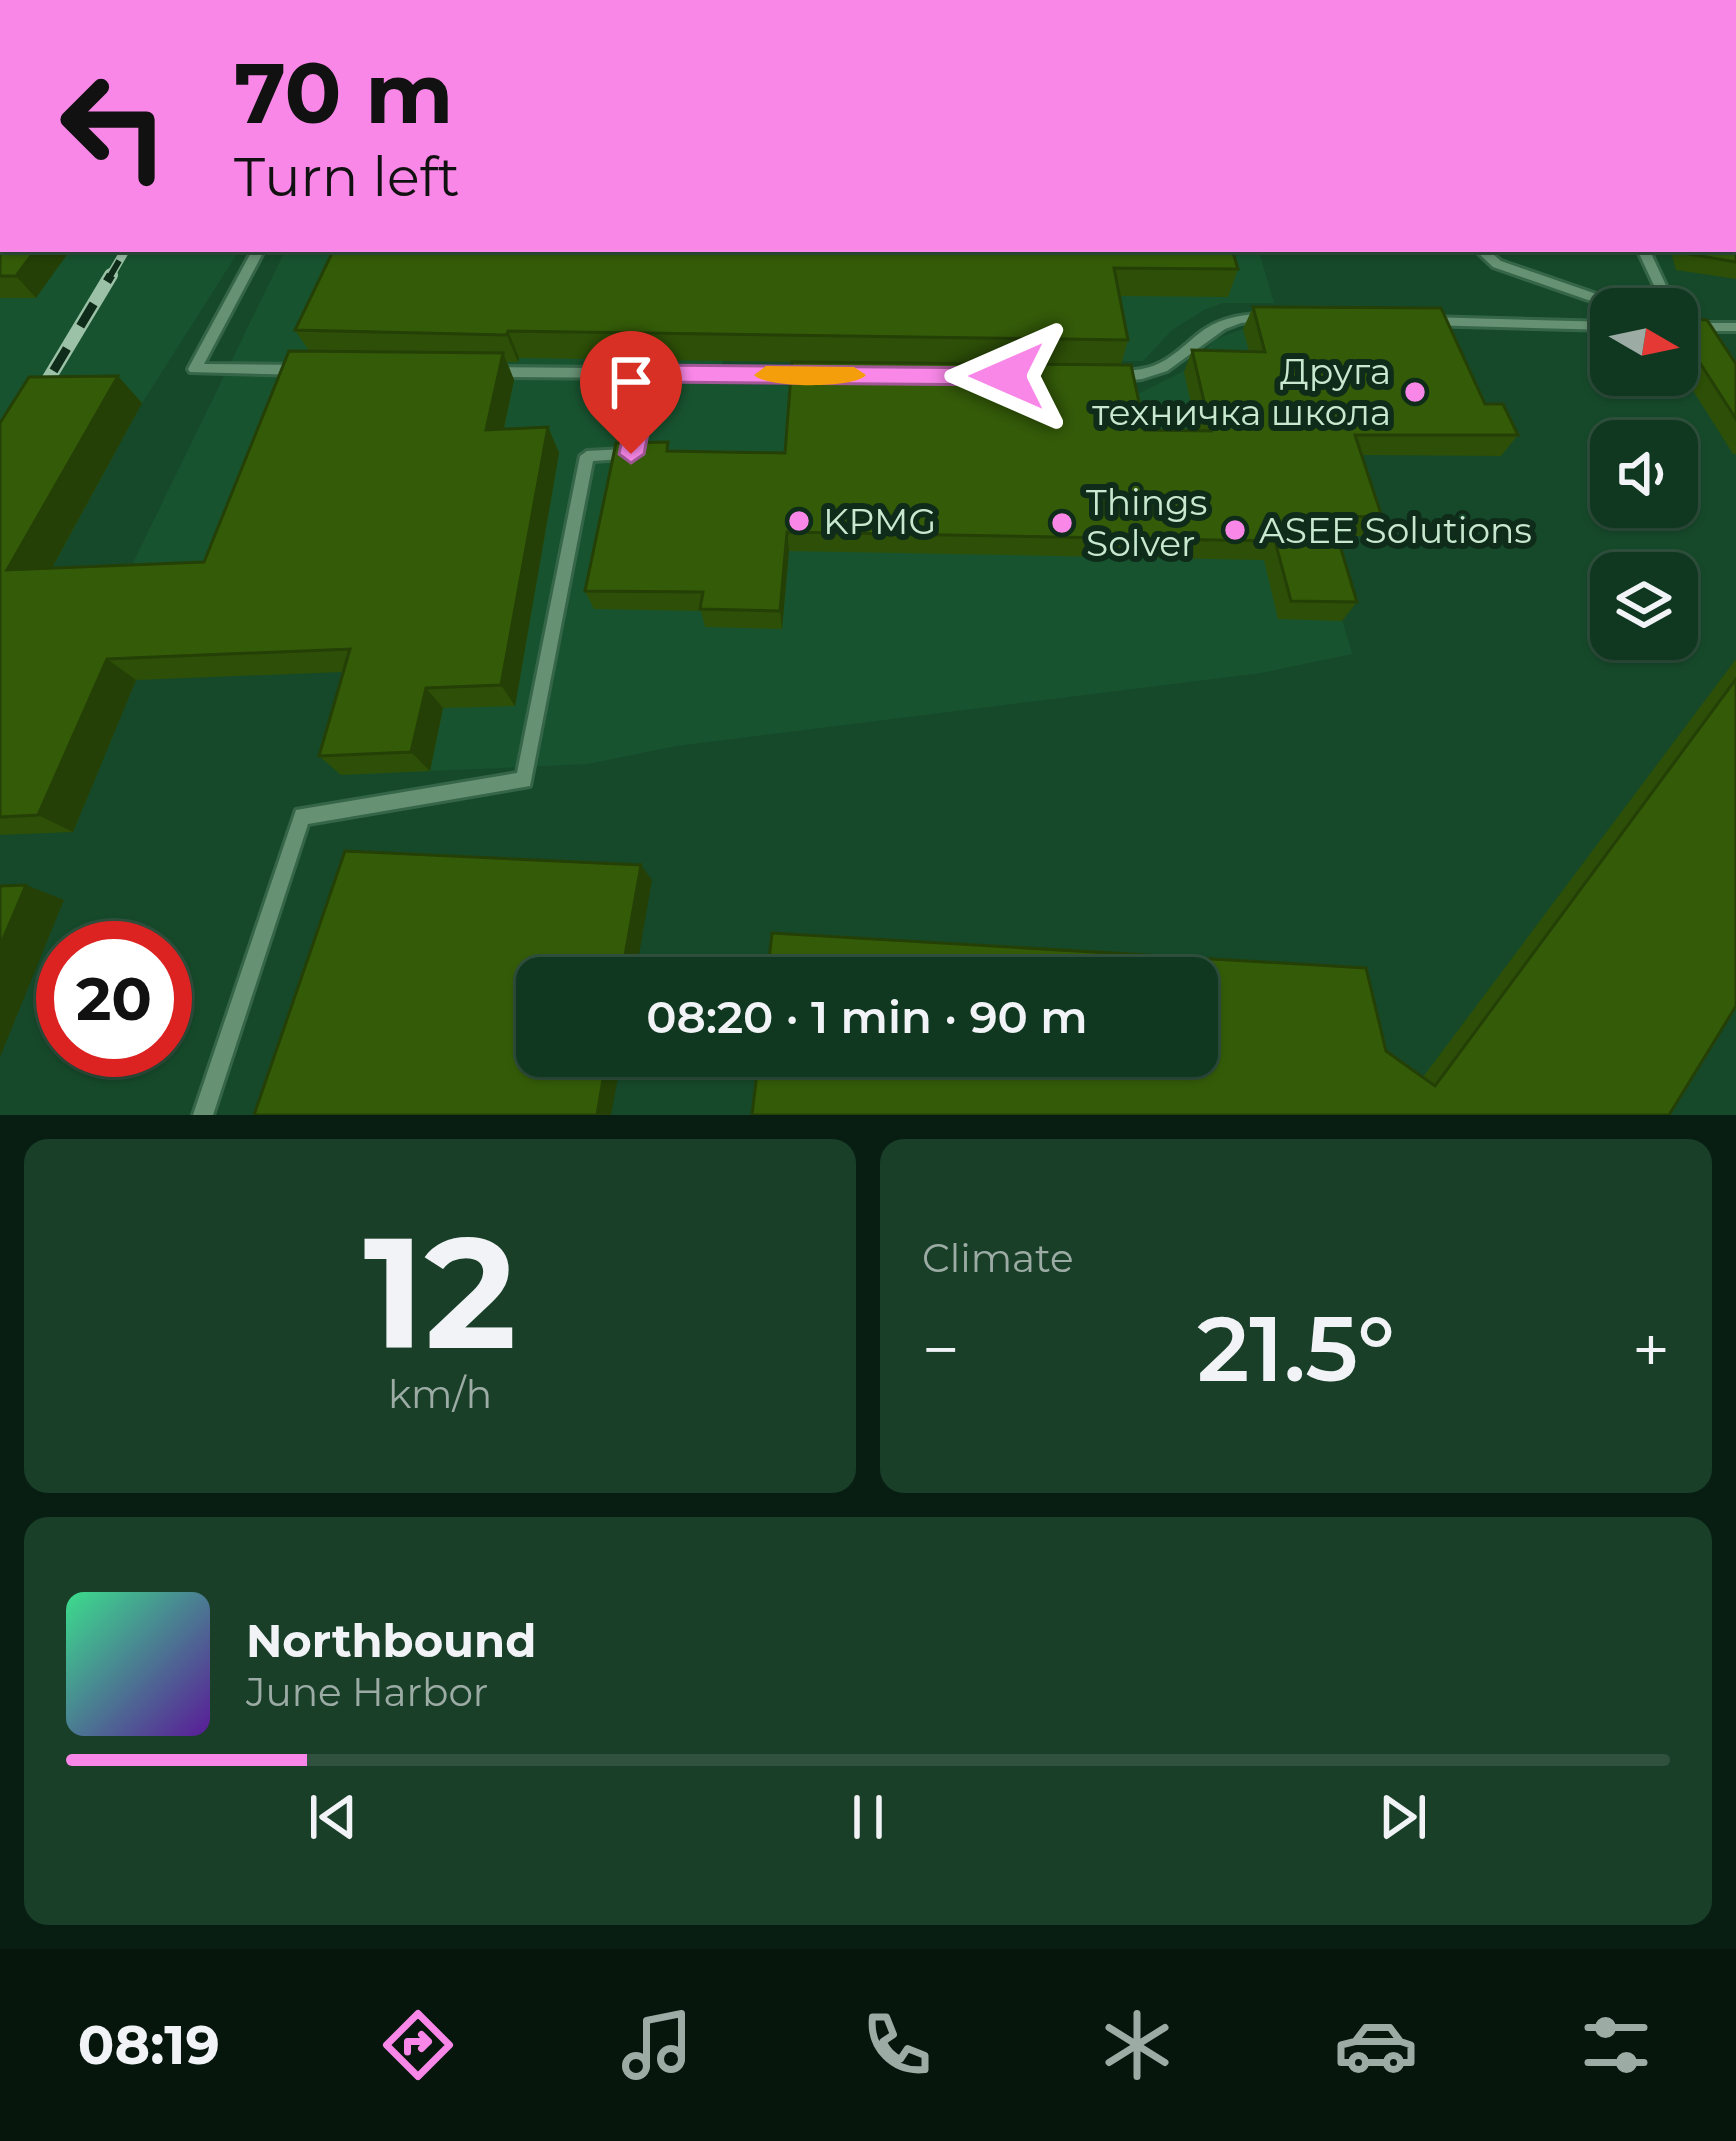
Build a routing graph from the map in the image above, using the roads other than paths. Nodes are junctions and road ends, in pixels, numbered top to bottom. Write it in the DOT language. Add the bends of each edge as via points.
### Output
graph roads {
  1 [pos="257,252"];
  2 [pos="1483,252"];
  3 [pos="1644,252"];
  4 [pos="1661,288"];
  5 [pos="1590,296"];
  6 [pos="1290,318"];
  7 [pos="1408,321"];
  8 [pos="1590,325"];
  9 [pos="1698,327"];
  10 [pos="1736,328"];
  11 [pos="314,370"];
  12 [pos="481,372"];
  13 [pos="648,374"];
  14 [pos="812,375"];
  15 [pos="1094,377"];
  16 [pos="203,1115"];
  1 -- 11 [label="lane" via="195,369"];
  2 -- 5 [label="lane" via="1496,264"];
  3 -- 4 [label="lane"];
  6 -- 15 [label="lane" via="1222,321 1156,374"];
  7 -- 8 [label="lane"];
  9 -- 10 [label="lane"];
  12 -- 13 [label="lane"];
  13 -- 14 [label="lane"];
  13 -- 16 [label="lane" via="631,454 587,456 524,780 302,816"];
}
